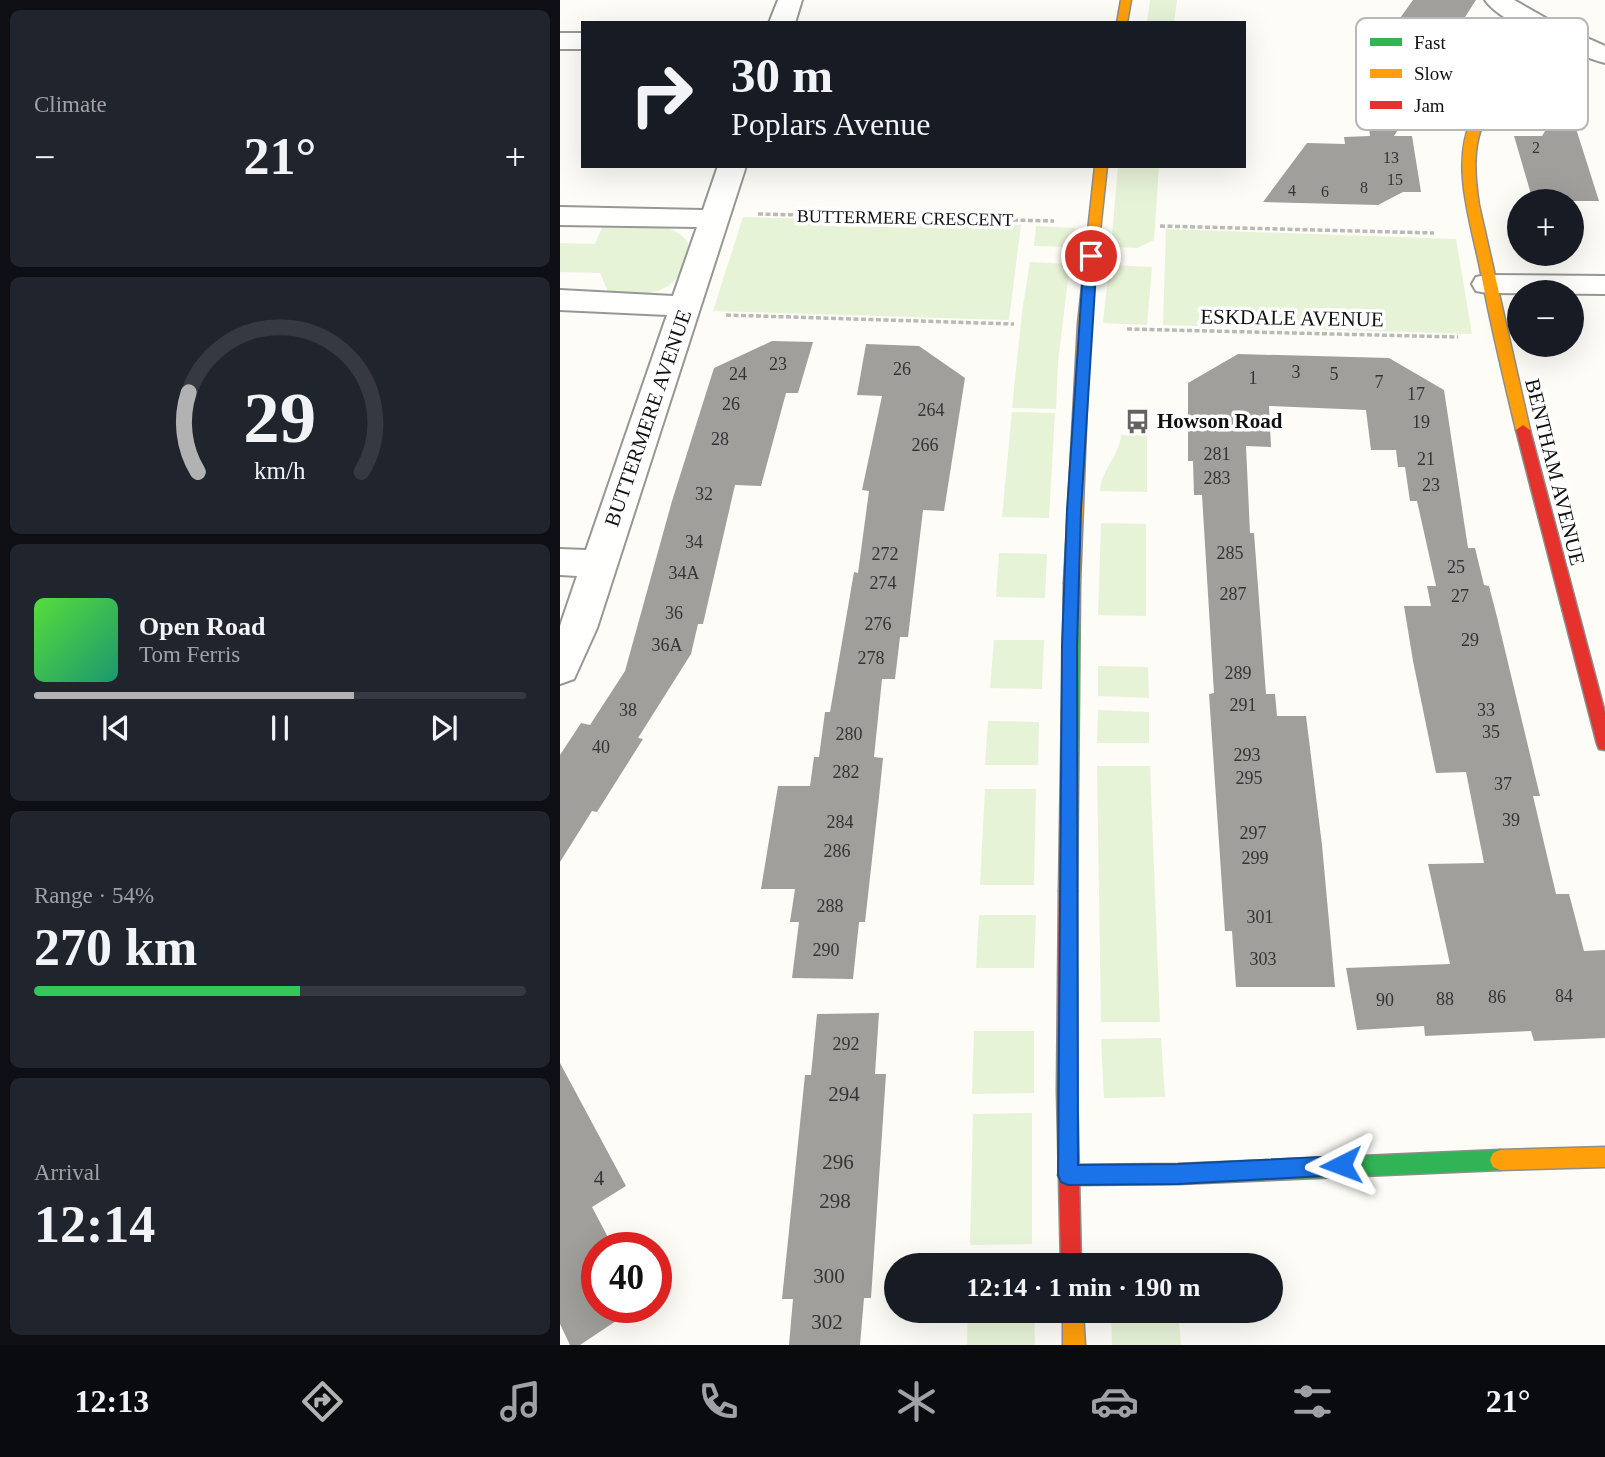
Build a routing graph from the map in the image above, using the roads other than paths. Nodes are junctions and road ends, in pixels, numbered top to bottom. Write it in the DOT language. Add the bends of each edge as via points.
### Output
graph roads {
  1 [pos="790,0"];
  2 [pos="1126,0"];
  3 [pos="1497,0"];
  4 [pos="1522,18"];
  5 [pos="783,21"];
  6 [pos="1122,21"];
  7 [pos="560,41"];
  8 [pos="581,41"];
  9 [pos="1588,49"];
  10 [pos="1605,55"];
  11 [pos="1473,130"];
  12 [pos="731,168"];
  13 [pos="1101,168"];
  14 [pos="560,216"];
  15 [pos="715,216"];
  16 [pos="1487,284"];
  17 [pos="1605,285"];
  18 [pos="560,300"];
  19 [pos="685,310"];
  20 [pos="560,562"];
  21 [pos="598,563"];
  22 [pos="560,669"];
  23 [pos="1596,686"];
  24 [pos="1605,744"];
  25 [pos="1605,1157"];
  26 [pos="1068,1175"];
  27 [pos="1071,1253"];
  28 [pos="1073,1323"];
  29 [pos="1074,1345"];
  1 -- 5 [label="street"];
  2 -- 6 [label="street"];
  3 -- 4 [label="street"];
  7 -- 8 [label="street"];
  9 -- 10 [label="street"];
  11 -- 16 [label="street, BENTHAM AVENUE" via="1468,176"];
  12 -- 15 [label="street, BUTTERMERE AVENUE"];
  13 -- 26 [label="street" via="1085,326 1069,646"];
  14 -- 15 [label="street"];
  15 -- 19 [label="street, BUTTERMERE AVENUE"];
  16 -- 17 [label="street"];
  16 -- 23 [label="street, BENTHAM AVENUE"];
  18 -- 19 [label="street"];
  19 -- 21 [label="street, BUTTERMERE AVENUE"];
  20 -- 21 [label="street"];
  21 -- 22 [label="street, BUTTERMERE AVENUE"];
  23 -- 24 [label="street, BENTHAM AVENUE"];
  25 -- 26 [label="street"];
  26 -- 27 [label="street"];
  28 -- 29 [label="street"];
}
